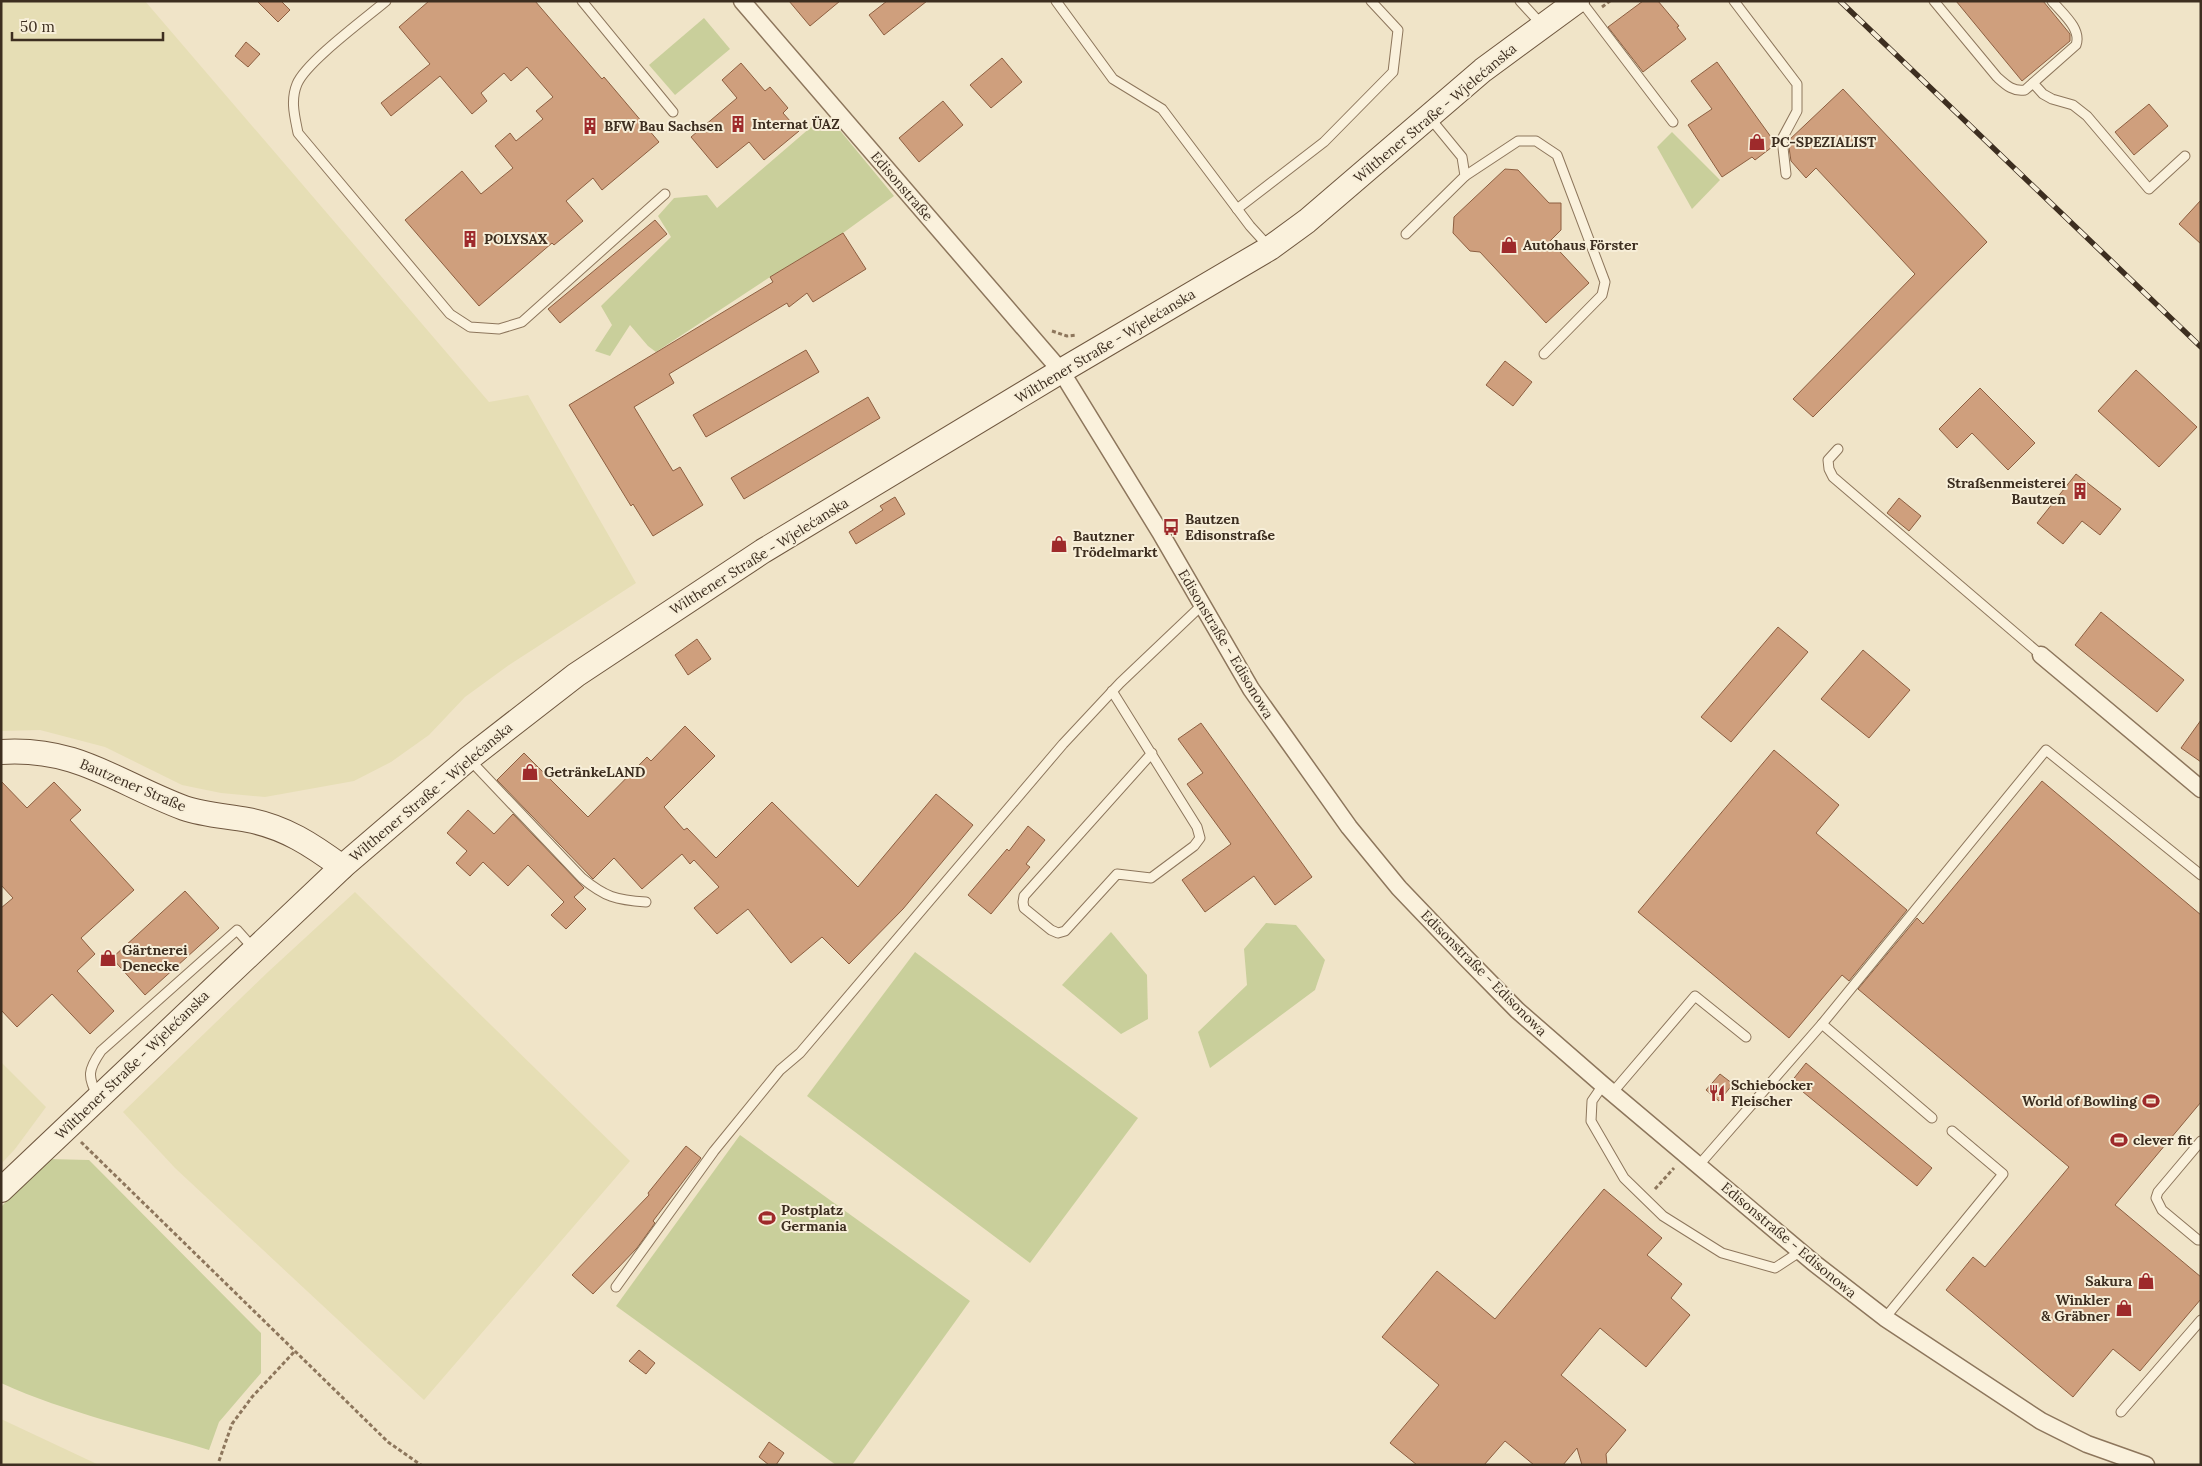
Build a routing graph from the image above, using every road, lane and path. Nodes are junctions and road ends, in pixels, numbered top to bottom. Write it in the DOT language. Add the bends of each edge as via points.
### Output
graph roads {
  1 [pos="386,1"];
  2 [pos="582,1"];
  3 [pos="742,1"];
  4 [pos="1056,1"];
  5 [pos="1371,1"];
  6 [pos="1520,1"];
  7 [pos="1579,1"];
  8 [pos="1734,1"];
  9 [pos="1934,1"];
  10 [pos="2052,1"];
  11 [pos="1542,26"];
  12 [pos="2033,83"];
  13 [pos="673,112"];
  14 [pos="1428,116"];
  15 [pos="1673,122"];
  16 [pos="2185,156"];
  17 [pos="1786,174"];
  18 [pos="1465,176"];
  19 [pos="665,194"];
  20 [pos="1238,209"];
  21 [pos="1406,234"];
  22 [pos="1270,248"];
  23 [pos="1046,328"];
  24 [pos="1082,334"];
  25 [pos="1544,354"];
  26 [pos="1061,371"];
  27 [pos="1838,449"];
  28 [pos="1201,606"];
  29 [pos="2041,655"];
  30 [pos="1112,691"];
  31 [pos="1,752"];
  32 [pos="1152,753"];
  33 [pos="468,759"];
  34 [pos="2201,789"];
  35 [pos="342,867"];
  36 [pos="2201,875"];
  37 [pos="646,902"];
  38 [pos="255,949"];
  39 [pos="1822,1024"];
  40 [pos="1746,1038"];
  41 [pos="1608,1089"];
  42 [pos="98,1097"];
  43 [pos="1932,1118"];
  44 [pos="66,1128"];
  45 [pos="1952,1131"];
  46 [pos="2201,1141"];
  47 [pos="1686,1154"];
  48 [pos="1699,1165"];
  49 [pos="1,1190"];
  50 [pos="1646,1200"];
  51 [pos="2201,1240"];
  52 [pos="1801,1251"];
  53 [pos="616,1287"];
  54 [pos="1885,1318"];
  55 [pos="2201,1320"];
  56 [pos="295,1351"];
  57 [pos="2121,1412"];
  58 [pos="220,1461"];
  59 [pos="421,1465"];
  60 [pos="2146,1465"];
  1 -- 19 [label="lane" via="312,65 297,84 292,107 298,133 450,314 470,327 499,329 522,322"];
  2 -- 13 [label="lane"];
  3 -- 26 [label="street, Edisonstraße"];
  4 -- 20 [label="lane" via="1113,79 1162,109"];
  5 -- 20 [label="lane" via="1398,30 1393,72 1324,142"];
  6 -- 11 [label="lane"];
  7 -- 11 [label="main road, Wilthener Straße - Wjelećanska"];
  7 -- 15 [label="lane"];
  8 -- 17 [label="lane" via="1797,84 1797,111 1782,139"];
  9 -- 12 [label="lane" via="2010,88 2025,90"];
  10 -- 12 [label="lane" via="2079,38 2076,45"];
  11 -- 14 [label="main road, Wilthener Straße - Wjelećanska"];
  12 -- 16 [label="lane" via="2052,100 2073,105 2087,116 2149,189"];
  14 -- 18 [label="lane" via="1462,157"];
  14 -- 22 [label="main road, Wilthener Straße - Wjelećanska" via="1308,220"];
  18 -- 21 [label="lane"];
  18 -- 25 [label="lane" via="1518,141 1536,141 1556,155 1605,282 1602,295"];
  20 -- 22 [label="lane"];
  22 -- 26 [label="main road, Wilthener Straße - Wjelećanska"];
  23 -- 24 [label="path" via="1067,336"];
  26 -- 28 [label="street, Edisonstraße - Edisonowa" via="1160,532"];
  26 -- 33 [label="main road, Wilthener Straße - Wjelećanska" via="763,551 576,675"];
  27 -- 29 [label="lane" via="1828,460 1833,477"];
  28 -- 30 [label="lane"];
  28 -- 41 [label="street, Edisonstraße - Edisonowa" via="1299,760 1399,888 1517,1010"];
  29 -- 34 [label="street"];
  30 -- 32 [label="lane"];
  30 -- 53 [label="lane" via="800,1053 780,1070 714,1151"];
  31 -- 35 [label="main road, Bautzener Straße" via="62,756 187,809 279,828 300,837"];
  32 -- 32 [label="lane" via="1197,827 1200,838 1151,878 1117,874 1065,931 1051,930 1024,908 1024,896"];
  33 -- 35 [label="main road, Wilthener Straße - Wjelećanska"];
  33 -- 37 [label="lane" via="582,878 619,901"];
  35 -- 38 [label="main road, Wilthener Straße - Wjelećanska"];
  36 -- 39 [label="lane" via="2046,750"];
  38 -- 42 [label="main road, Wilthener Straße - Wjelećanska"];
  38 -- 42 [label="lane" via="237,930 101,1050 91,1066 90,1080"];
  39 -- 43 [label="lane"];
  39 -- 48 [label="lane"];
  40 -- 41 [label="lane" via="1695,996"];
  41 -- 47 [label="street, Edisonstraße - Edisonowa"];
  41 -- 50 [label="lane" via="1592,1101 1590,1121 1624,1178"];
  42 -- 44 [label="main road, Wilthener Straße - Wjelećanska"];
  44 -- 49 [label="main road, Wilthener Straße - Wjelećanska"];
  44 -- 56 [label="path"];
  45 -- 54 [label="lane" via="2004,1174"];
  46 -- 51 [label="lane" via="2156,1198 2162,1210"];
  47 -- 48 [label="street, Edisonstraße - Edisonowa"];
  47 -- 50 [label="path"];
  48 -- 52 [label="street, Edisonstraße - Edisonowa"];
  50 -- 52 [label="lane" via="1662,1216 1722,1253 1775,1268"];
  52 -- 54 [label="street, Edisonstraße - Edisonowa"];
  54 -- 60 [label="street, Edisonstraße - Edisonowa" via="2041,1421 2088,1444"];
  55 -- 57 [label="lane"];
  56 -- 58 [label="path" via="232,1424"];
  56 -- 59 [label="path" via="388,1442"];
}
